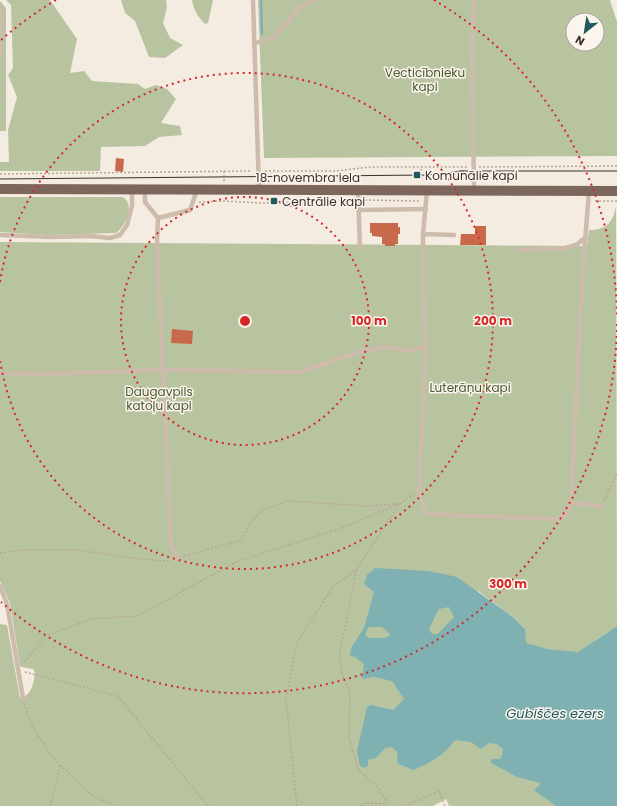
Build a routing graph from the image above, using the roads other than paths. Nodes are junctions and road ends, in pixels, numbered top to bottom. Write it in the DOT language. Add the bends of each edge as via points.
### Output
graph roads {
  1 [pos="252,0"];
  2 [pos="300,0"];
  3 [pos="314,0"];
  4 [pos="474,0"];
  5 [pos="302,6"];
  6 [pos="0,9"];
  7 [pos="254,44"];
  8 [pos="0,57"];
  9 [pos="0,189"];
  10 [pos="132,190"];
  11 [pos="145,190"];
  12 [pos="197,190"];
  13 [pos="259,190"];
  14 [pos="474,190"];
  15 [pos="589,191"];
  16 [pos="617,191"];
  17 [pos="358,195"];
  18 [pos="427,195"];
  19 [pos="426,209"];
  20 [pos="358,210"];
  21 [pos="158,218"];
  22 [pos="423,234"];
  23 [pos="0,235"];
  24 [pos="454,235"];
  25 [pos="586,237"];
  26 [pos="360,249"];
  27 [pos="519,250"];
  28 [pos="426,345"];
  29 [pos="163,370"];
  30 [pos="0,373"];
  31 [pos="571,503"];
  32 [pos="602,506"];
  33 [pos="178,558"];
  34 [pos="0,586"];
  35 [pos="23,698"];
  1 -- 7 [label="lane"];
  2 -- 5 [label="lane"];
  3 -- 5 [label="lane"];
  4 -- 14 [label="lane"];
  5 -- 7 [label="lane" via="274,36"];
  6 -- 8 [label="lane"];
  7 -- 13 [label="lane"];
  9 -- 10 [label="main road, 18. novembra iela"];
  10 -- 11 [label="main road, 18. novembra iela"];
  10 -- 23 [label="lane" via="132,206 127,225 120,235 110,238"];
  11 -- 12 [label="main road, 18. novembra iela"];
  11 -- 21 [label="lane" via="145,202"];
  12 -- 13 [label="main road, 18. novembra iela"];
  12 -- 21 [label="lane" via="190,210"];
  13 -- 17 [label="main road, 18. novembra iela"];
  14 -- 15 [label="main road, 18. novembra iela"];
  14 -- 18 [label="main road, 18. novembra iela"];
  15 -- 16 [label="main road, 18. novembra iela"];
  15 -- 25 [label="lane"];
  17 -- 18 [label="main road, 18. novembra iela"];
  17 -- 20 [label="lane"];
  18 -- 19 [label="lane"];
  19 -- 20 [label="lane"];
  19 -- 22 [label="lane"];
  20 -- 26 [label="lane"];
  21 -- 29 [label="lane"];
  22 -- 24 [label="lane"];
  22 -- 28 [label="lane"];
  25 -- 27 [label="lane" via="576,245 565,248"];
  25 -- 31 [label="lane"];
  28 -- 29 [label="lane" via="412,350 384,347 362,350 300,372"];
  28 -- 31 [label="lane" via="419,490 425,514 559,519 566,515"];
  29 -- 30 [label="lane"];
  29 -- 33 [label="lane" via="171,545"];
  31 -- 32 [label="lane"];
  34 -- 35 [label="lane" via="7,604"];
}
